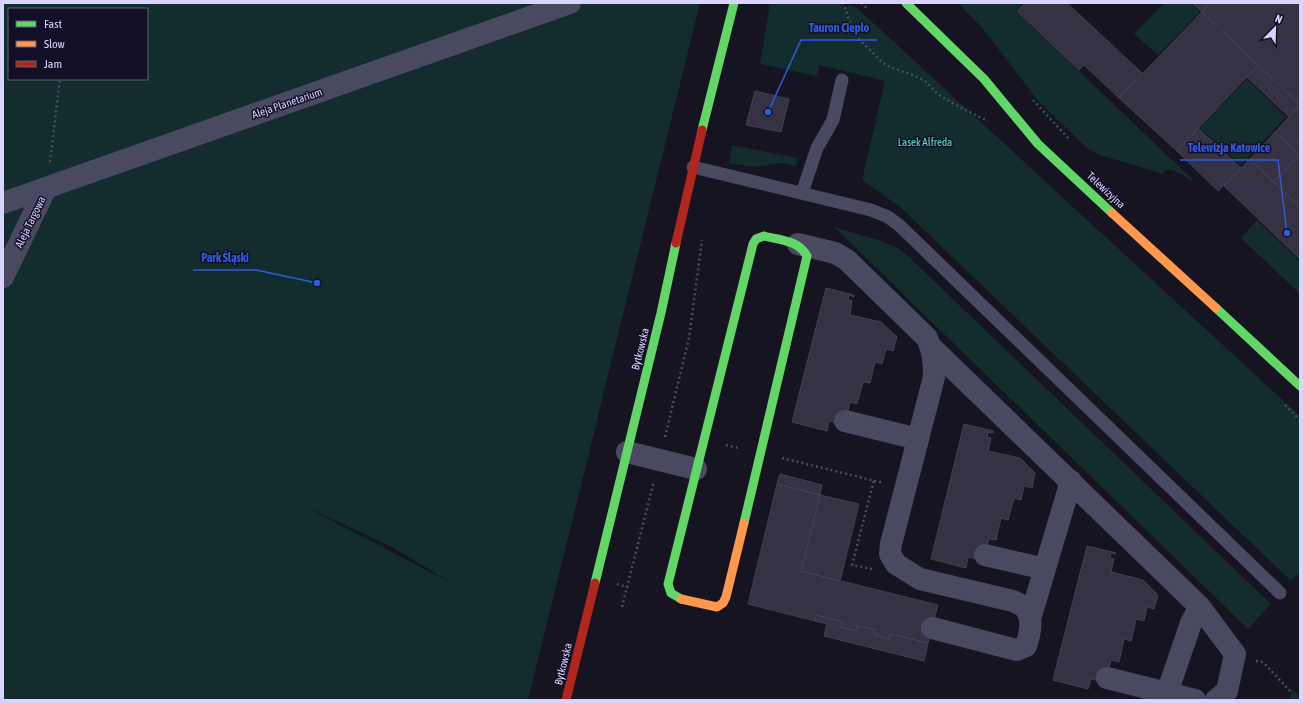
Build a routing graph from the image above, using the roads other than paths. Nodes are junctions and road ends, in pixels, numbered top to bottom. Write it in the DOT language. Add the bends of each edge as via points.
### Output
graph roads {
  1 [pos="570,3"];
  2 [pos="734,3"];
  3 [pos="906,3"];
  4 [pos="842,80"];
  5 [pos="694,167"];
  6 [pos="46,188"];
  7 [pos="802,193"];
  8 [pos="3,203"];
  9 [pos="798,244"];
  10 [pos="3,278"];
  11 [pos="932,348"];
  12 [pos="1300,386"];
  13 [pos="846,422"];
  14 [pos="918,439"];
  15 [pos="627,452"];
  16 [pos="696,469"];
  17 [pos="1071,481"];
  18 [pos="985,555"];
  19 [pos="1045,569"];
  20 [pos="1280,593"];
  21 [pos="1200,607"];
  22 [pos="1030,619"];
  23 [pos="932,628"];
  24 [pos="1107,678"];
  25 [pos="1167,693"];
  26 [pos="566,700"];
  27 [pos="1196,700"];
  28 [pos="1216,700"];
  1 -- 6 [label="street, Aleja Planetarium"];
  2 -- 5 [label="street, Bytkowska"];
  3 -- 12 [label="street, Telewizyjna" via="984,79 1038,144"];
  4 -- 7 [label="lane" via="834,120 817,148"];
  5 -- 7 [label="lane"];
  5 -- 15 [label="street, Bytkowska"];
  6 -- 8 [label="street, Aleja Planetarium"];
  6 -- 10 [label="street, Aleja Targowa"];
  7 -- 20 [label="lane" via="871,210 899,225"];
  9 -- 11 [label="street" via="835,253 847,260 927,338"];
  9 -- 16 [label="street" via="764,236 756,239 753,244"];
  9 -- 16 [label="street" via="807,256 726,597 717,607 678,598 671,593 668,584"];
  11 -- 14 [label="street" via="934,377"];
  11 -- 17 [label="street"];
  13 -- 14 [label="street"];
  14 -- 22 [label="street" via="891,544 890,554 896,564 920,579 1013,601 1024,607"];
  15 -- 16 [label="street"];
  15 -- 26 [label="street, Bytkowska"];
  17 -- 19 [label="street"];
  17 -- 21 [label="street"];
  18 -- 19 [label="street"];
  19 -- 22 [label="street"];
  21 -- 25 [label="street" via="1191,623"];
  21 -- 28 [label="street" via="1235,654 1227,691"];
  22 -- 23 [label="street" via="1031,632 1026,646 1017,650"];
  24 -- 25 [label="street"];
  25 -- 27 [label="street"];
}
